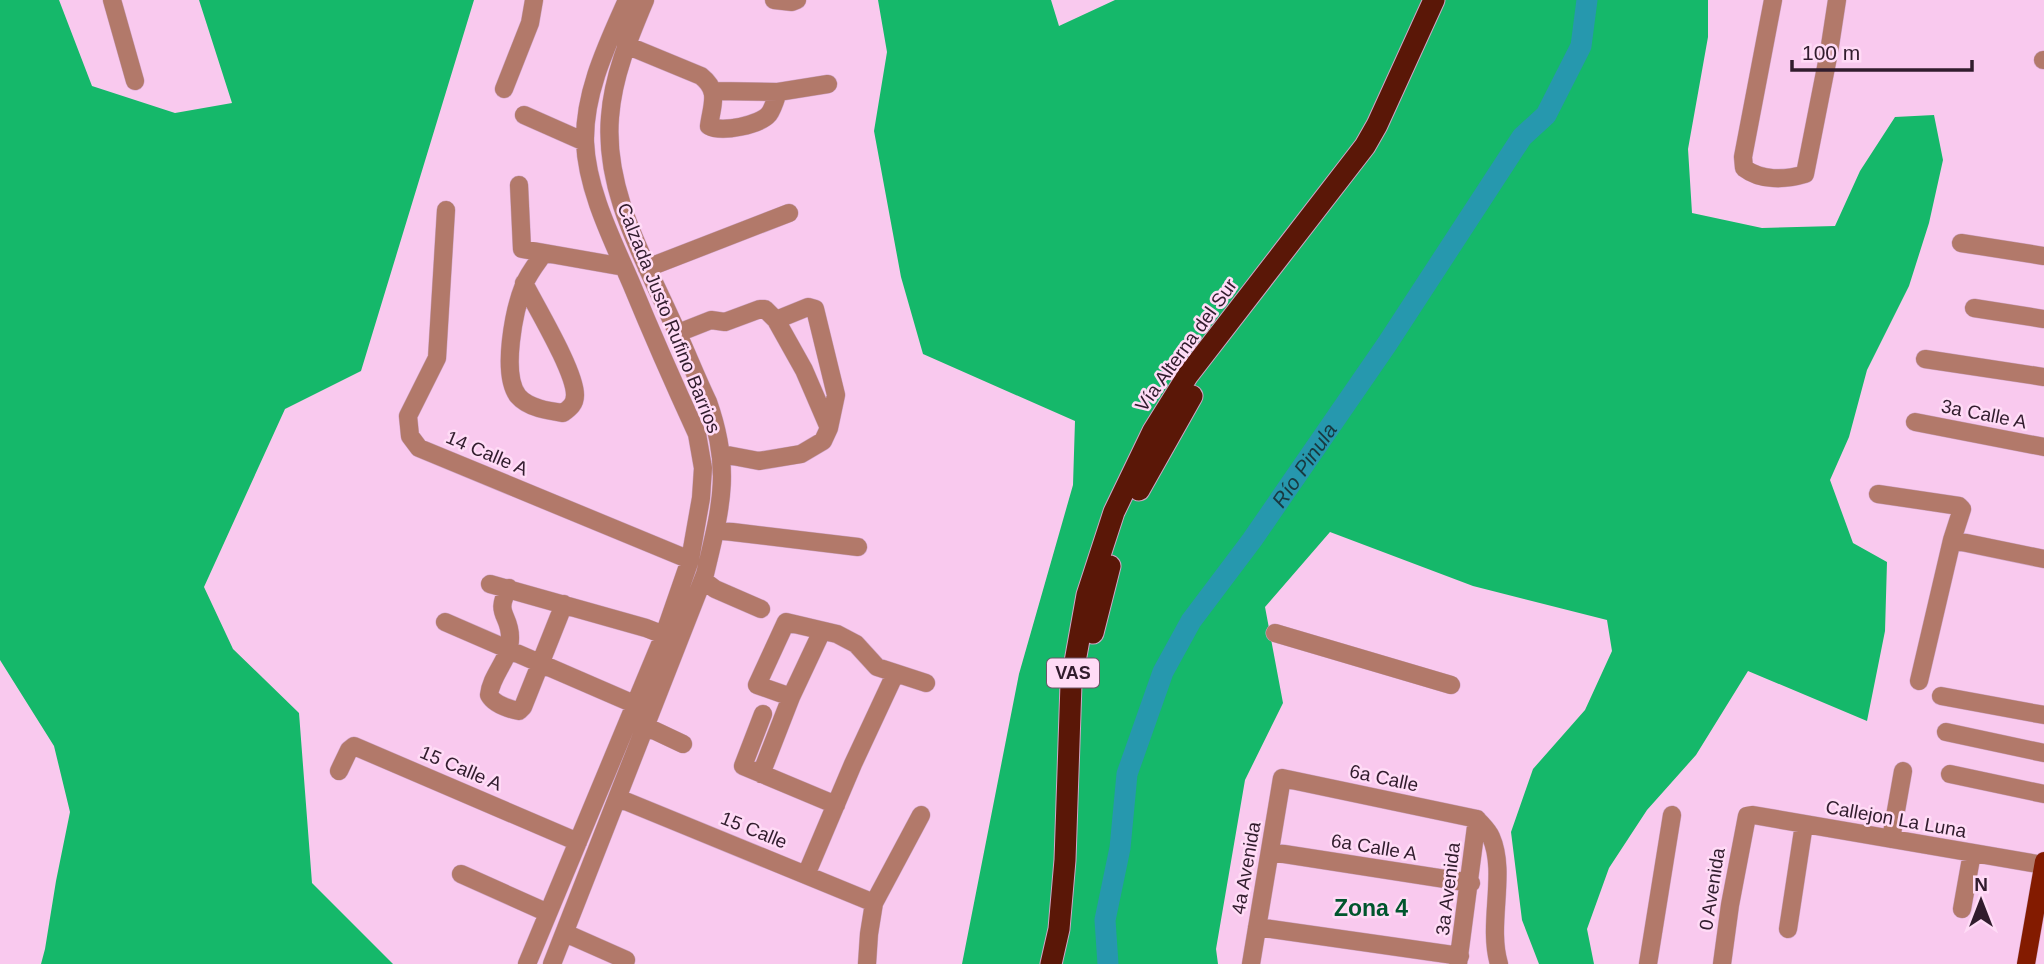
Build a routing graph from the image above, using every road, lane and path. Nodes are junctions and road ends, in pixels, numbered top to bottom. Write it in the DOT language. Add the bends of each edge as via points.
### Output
graph roads {
  1 [pos="112,0"];
  2 [pos="534,0"];
  3 [pos="645,0"];
  4 [pos="774,0"];
  5 [pos="1434,0"];
  6 [pos="1448,0"];
  7 [pos="1773,0"];
  8 [pos="1837,0"];
  9 [pos="795,1"];
  10 [pos="627,12"];
  11 [pos="626,45"];
  12 [pos="135,81"];
  13 [pos="828,84"];
  14 [pos="503,89"];
  15 [pos="714,91"];
  16 [pos="778,92"];
  17 [pos="524,115"];
  18 [pos="585,142"];
  19 [pos="519,185"];
  20 [pos="446,210"];
  21 [pos="789,213"];
  22 [pos="1961,243"];
  23 [pos="544,253"];
  24 [pos="2044,256"];
  25 [pos="624,267"];
  26 [pos="648,268"];
  27 [pos="524,283"];
  28 [pos="1974,308"];
  29 [pos="2044,319"];
  30 [pos="776,320"];
  31 [pos="678,334"];
  32 [pos="1924,359"];
  33 [pos="2044,377"];
  34 [pos="697,379"];
  35 [pos="1194,379"];
  36 [pos="675,387"];
  37 [pos="1178,404"];
  38 [pos="1915,422"];
  39 [pos="828,428"];
  40 [pos="2044,447"];
  41 [pos="722,454"];
  42 [pos="1878,494"];
  43 [pos="716,530"];
  44 [pos="1952,540"];
  45 [pos="858,547"];
  46 [pos="2044,559"];
  47 [pos="690,560"];
  48 [pos="703,580"];
  49 [pos="490,584"];
  50 [pos="509,588"];
  51 [pos="564,604"];
  52 [pos="761,610"];
  53 [pos="445,622"];
  54 [pos="822,631"];
  55 [pos="1275,633"];
  56 [pos="663,635"];
  57 [pos="509,648"];
  58 [pos="542,663"];
  59 [pos="648,671"];
  60 [pos="895,674"];
  61 [pos="666,678"];
  62 [pos="1919,681"];
  63 [pos="926,683"];
  64 [pos="1451,685"];
  65 [pos="1941,696"];
  66 [pos="791,697"];
  67 [pos="634,704"];
  68 [pos="764,714"];
  69 [pos="2044,715"];
  70 [pos="647,727"];
  71 [pos="1947,732"];
  72 [pos="683,744"];
  73 [pos="2044,752"];
  74 [pos="339,771"];
  75 [pos="1903,771"];
  76 [pos="761,774"];
  77 [pos="1950,774"];
  78 [pos="1282,778"];
  79 [pos="2044,794"];
  80 [pos="618,797"];
  81 [pos="836,805"];
  82 [pos="1672,815"];
  83 [pos="920,816"];
  84 [pos="1477,819"];
  85 [pos="1744,821"];
  86 [pos="1804,824"];
  87 [pos="1891,839"];
  88 [pos="578,842"];
  89 [pos="1271,852"];
  90 [pos="1972,853"];
  91 [pos="2044,863"];
  92 [pos="461,874"];
  93 [pos="806,875"];
  94 [pos="1471,883"];
  95 [pos="559,888"];
  96 [pos="580,896"];
  97 [pos="874,903"];
  98 [pos="1962,909"];
  99 [pos="548,913"];
  100 [pos="1257,927"];
  101 [pos="1788,929"];
  102 [pos="565,933"];
  103 [pos="626,960"];
  104 [pos="1459,960"];
  105 [pos="527,964"];
  106 [pos="552,964"];
  107 [pos="867,964"];
  108 [pos="1051,964"];
  109 [pos="1063,964"];
  110 [pos="1251,964"];
  111 [pos="1499,964"];
  112 [pos="1648,964"];
  113 [pos="1722,964"];
  114 [pos="2026,964"];
  1 -- 12 [label="street"];
  2 -- 14 [label="street" via="530,23"];
  3 -- 10 [label="street, Calzada Justo Rufino Barrios"];
  4 -- 9 [label="street"];
  5 -- 35 [label="highway, Vía Alterna del Sur / VAS" via="1365,146"];
  6 -- 35 [label="highway, Vía Alterna del Sur / VAS" via="1378,150"];
  7 -- 8 [label="street" via="1743,157 1747,171 1787,179 1805,174"];
  10 -- 11 [label="street, Calzada Justo Rufino Barrios"];
  10 -- 18 [label="street, Calzada Justo Rufino Barrios" via="597,70"];
  11 -- 15 [label="street" via="701,76"];
  11 -- 26 [label="street, Calzada Justo Rufino Barrios" via="610,117 610,148 614,183"];
  13 -- 16 [label="street"];
  15 -- 16 [label="street"];
  15 -- 16 [label="street" via="709,127 715,129 753,123 769,114"];
  17 -- 18 [label="street"];
  18 -- 25 [label="street, Calzada Justo Rufino Barrios" via="592,179"];
  19 -- 23 [label="street" via="522,249"];
  20 -- 47 [label="street, 14 Calle A" via="438,358 408,416 410,436 419,448"];
  21 -- 26 [label="street"];
  22 -- 24 [label="street"];
  23 -- 25 [label="street"];
  23 -- 27 [label="street"];
  25 -- 36 [label="street, Calzada Justo Rufino Barrios"];
  26 -- 31 [label="street, Calzada Justo Rufino Barrios"];
  27 -- 27 [label="street" via="512,336 513,385 519,398 546,411 563,413 575,397 572,378"];
  28 -- 29 [label="street"];
  30 -- 31 [label="street" via="760,309 724,322 711,320"];
  30 -- 39 [label="street" via="804,370"];
  30 -- 39 [label="street" via="808,307 815,309 836,395"];
  31 -- 34 [label="street, Calzada Justo Rufino Barrios"];
  32 -- 33 [label="street"];
  34 -- 36 [label="street"];
  34 -- 41 [label="street, Calzada Justo Rufino Barrios" via="716,424"];
  35 -- 37 [label="highway, Vía Alterna del Sur / VAS"];
  36 -- 47 [label="street, Calzada Justo Rufino Barrios" via="697,434 703,468"];
  37 -- 108 [label="highway, Vía Alterna del Sur / VAS" via="1153,431 1114,512 1087,595 1071,684 1065,860"];
  37 -- 109 [label="highway, Vía Alterna del Sur / VAS" via="1126,518 1094,626 1084,685 1074,900"];
  38 -- 40 [label="street, 3a Calle A"];
  39 -- 41 [label="street" via="822,441 801,454 759,461"];
  41 -- 43 [label="street, Calzada Justo Rufino Barrios" via="724,476"];
  42 -- 44 [label="street" via="1959,506 1962,509"];
  43 -- 45 [label="street"];
  43 -- 48 [label="street, Calzada Justo Rufino Barrios"];
  44 -- 46 [label="street"];
  44 -- 62 [label="street"];
  47 -- 56 [label="street, Calzada Justo Rufino Barrios"];
  48 -- 52 [label="street"];
  48 -- 61 [label="street, Calzada Justo Rufino Barrios"];
  49 -- 50 [label="street"];
  50 -- 51 [label="street"];
  50 -- 57 [label="street" via="501,608 511,636"];
  51 -- 56 [label="street"];
  51 -- 58 [label="street"];
  53 -- 57 [label="street"];
  54 -- 60 [label="street" via="856,644 877,667"];
  54 -- 66 [label="street"];
  54 -- 66 [label="street" via="786,622 757,685"];
  55 -- 64 [label="street"];
  56 -- 59 [label="street, Calzada Justo Rufino Barrios"];
  57 -- 58 [label="street"];
  57 -- 58 [label="street" via="489,689 492,700 519,711"];
  58 -- 67 [label="street"];
  59 -- 61 [label="street"];
  59 -- 67 [label="street, Calzada Justo Rufino Barrios"];
  60 -- 63 [label="street"];
  60 -- 81 [label="street"];
  61 -- 70 [label="street, Calzada Justo Rufino Barrios"];
  65 -- 69 [label="street"];
  66 -- 76 [label="street"];
  67 -- 88 [label="street, Calzada Justo Rufino Barrios"];
  68 -- 76 [label="street" via="743,766"];
  70 -- 72 [label="street"];
  70 -- 80 [label="street, Calzada Justo Rufino Barrios"];
  71 -- 73 [label="street"];
  74 -- 88 [label="street, 15 Calle A" via="354,746"];
  75 -- 87 [label="street"];
  76 -- 81 [label="street"];
  77 -- 79 [label="street"];
  78 -- 84 [label="street, 6a Calle"];
  78 -- 89 [label="street, 4a Avenida"];
  80 -- 93 [label="street, 15 Calle"];
  80 -- 96 [label="street, Calzada Justo Rufino Barrios"];
  81 -- 93 [label="street"];
  82 -- 112 [label="street"];
  83 -- 97 [label="street"];
  84 -- 94 [label="street, 3a Avenida"];
  84 -- 111 [label="street" via="1491,836 1497,867 1494,926"];
  85 -- 86 [label="street, Callejon La Luna" via="1753,815"];
  85 -- 113 [label="street, 0 Avenida"];
  86 -- 87 [label="street, Callejon La Luna"];
  86 -- 101 [label="street"];
  87 -- 90 [label="street, Callejon La Luna"];
  88 -- 95 [label="street, Calzada Justo Rufino Barrios"];
  89 -- 94 [label="street, 6a Calle A"];
  89 -- 100 [label="street, 4a Avenida"];
  90 -- 91 [label="street, Callejon La Luna"];
  90 -- 98 [label="street"];
  91 -- 114 [label="main road"];
  92 -- 99 [label="street"];
  93 -- 97 [label="street, 15 Calle"];
  94 -- 104 [label="street, 3a Avenida"];
  95 -- 96 [label="street"];
  95 -- 99 [label="street, Calzada Justo Rufino Barrios"];
  96 -- 102 [label="street, Calzada Justo Rufino Barrios"];
  97 -- 107 [label="street"];
  99 -- 105 [label="street, Calzada Justo Rufino Barrios"];
  100 -- 104 [label="street"];
  100 -- 110 [label="street, 4a Avenida"];
  102 -- 103 [label="street"];
  102 -- 106 [label="street, Calzada Justo Rufino Barrios"];
}
